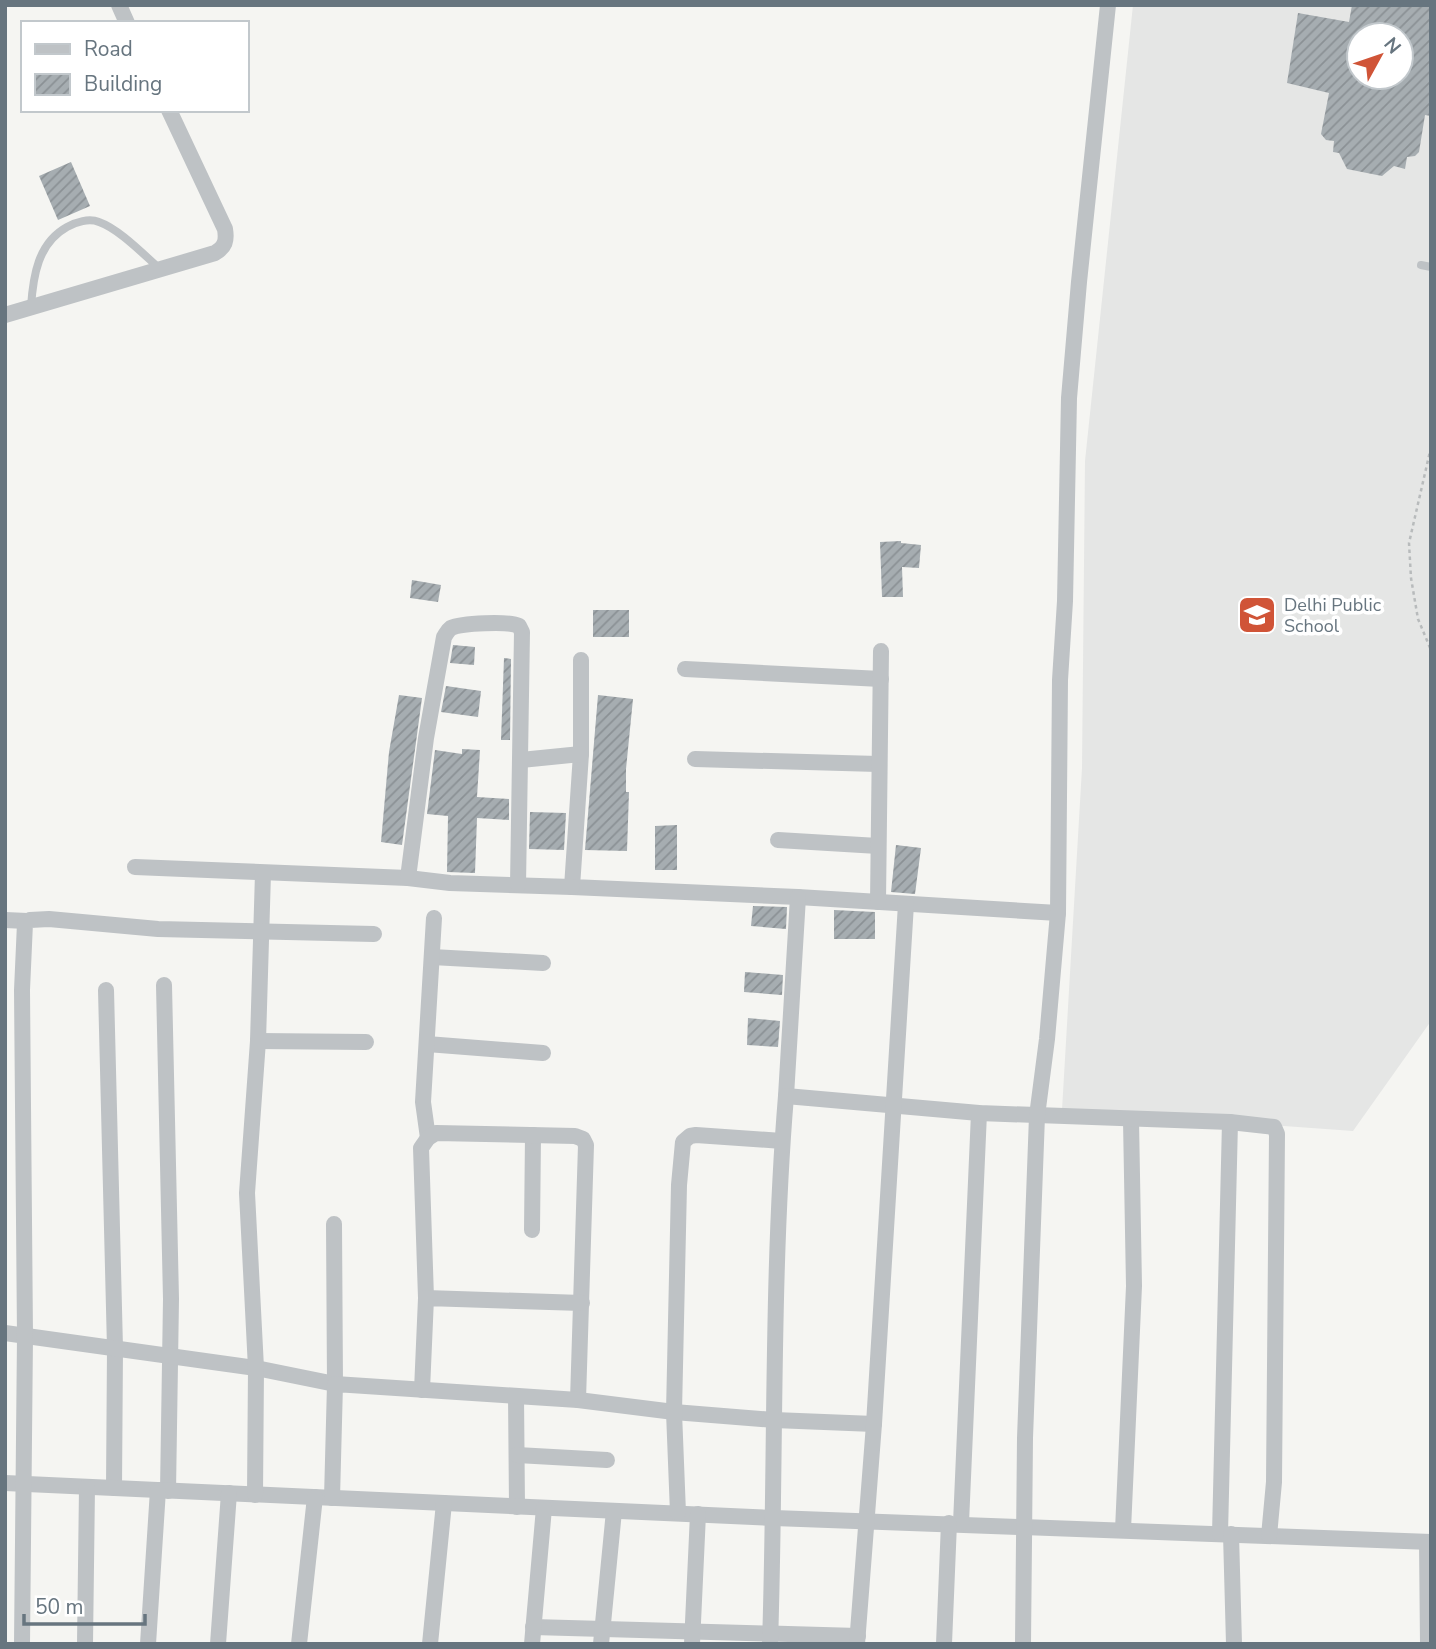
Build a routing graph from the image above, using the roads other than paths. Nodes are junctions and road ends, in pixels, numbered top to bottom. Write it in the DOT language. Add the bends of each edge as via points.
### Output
graph roads {
  1 [pos="119,5"];
  2 [pos="1108,5"];
  3 [pos="126,21"];
  4 [pos="170,112"];
  5 [pos="1421,265"];
  6 [pos="1431,267"];
  7 [pos="159,268"];
  8 [pos="31,307"];
  9 [pos="5,315"];
  10 [pos="881,651"];
  11 [pos="581,660"];
  12 [pos="685,669"];
  13 [pos="881,679"];
  14 [pos="581,754"];
  15 [pos="695,759"];
  16 [pos="522,760"];
  17 [pos="878,764"];
  18 [pos="778,840"];
  19 [pos="878,846"];
  20 [pos="135,867"];
  21 [pos="263,873"];
  22 [pos="408,878"];
  23 [pos="518,885"];
  24 [pos="572,887"];
  25 [pos="798,897"];
  26 [pos="878,902"];
  27 [pos="906,904"];
  28 [pos="1058,913"];
  29 [pos="434,918"];
  30 [pos="5,920"];
  31 [pos="27,921"];
  32 [pos="262,931"];
  33 [pos="374,934"];
  34 [pos="432,957"];
  35 [pos="543,963"];
  36 [pos="164,985"];
  37 [pos="106,990"];
  38 [pos="258,1041"];
  39 [pos="366,1042"];
  40 [pos="426,1044"];
  41 [pos="542,1053"];
  42 [pos="786,1096"];
  43 [pos="894,1107"];
  44 [pos="979,1113"];
  45 [pos="1037,1116"];
  46 [pos="1131,1120"];
  47 [pos="1230,1122"];
  48 [pos="533,1135"];
  49 [pos="428,1138"];
  50 [pos="782,1141"];
  51 [pos="334,1224"];
  52 [pos="531,1230"];
  53 [pos="426,1298"];
  54 [pos="582,1303"];
  55 [pos="5,1333"];
  56 [pos="24,1336"];
  57 [pos="115,1348"];
  58 [pos="170,1356"];
  59 [pos="256,1368"];
  60 [pos="335,1384"];
  61 [pos="422,1390"];
  62 [pos="516,1396"];
  63 [pos="578,1400"];
  64 [pos="674,1412"];
  65 [pos="774,1420"];
  66 [pos="874,1424"];
  67 [pos="516,1455"];
  68 [pos="607,1460"];
  69 [pos="5,1483"];
  70 [pos="22,1484"];
  71 [pos="87,1487"];
  72 [pos="114,1488"];
  73 [pos="163,1490"];
  74 [pos="229,1493"];
  75 [pos="255,1495"];
  76 [pos="315,1497"];
  77 [pos="332,1498"];
  78 [pos="444,1503"];
  79 [pos="517,1507"];
  80 [pos="544,1508"];
  81 [pos="614,1511"];
  82 [pos="678,1513"];
  83 [pos="698,1514"];
  84 [pos="774,1518"];
  85 [pos="867,1520"];
  86 [pos="955,1523"];
  87 [pos="1024,1526"];
  88 [pos="1124,1530"];
  89 [pos="1226,1534"];
  90 [pos="1269,1536"];
  91 [pos="1429,1542"];
  92 [pos="533,1636"];
  93 [pos="602,1636"];
  94 [pos="692,1638"];
  95 [pos="770,1639"];
  96 [pos="858,1640"];
  97 [pos="22,1644"];
  98 [pos="85,1644"];
  99 [pos="148,1644"];
  100 [pos="218,1644"];
  101 [pos="299,1644"];
  102 [pos="430,1644"];
  103 [pos="944,1644"];
  104 [pos="1023,1644"];
  105 [pos="1234,1644"];
  106 [pos="1429,1644"];
  1 -- 3 [label="street"];
  2 -- 28 [label="street" via="1069,398"];
  4 -- 7 [label="street" via="227,238 215,253"];
  5 -- 6 [label="lane"];
  7 -- 8 [label="street"];
  7 -- 8 [label="lane" via="98,222 74,223 46,246 32,284"];
  8 -- 9 [label="street"];
  10 -- 13 [label="street"];
  11 -- 14 [label="street"];
  12 -- 13 [label="street"];
  13 -- 17 [label="street"];
  14 -- 16 [label="street"];
  14 -- 24 [label="street"];
  15 -- 17 [label="street"];
  16 -- 22 [label="street" via="519,626 508,622 452,628 444,637 426,738"];
  16 -- 23 [label="street"];
  17 -- 19 [label="street"];
  18 -- 19 [label="street"];
  19 -- 26 [label="street"];
  20 -- 21 [label="street"];
  21 -- 22 [label="street"];
  21 -- 32 [label="street"];
  22 -- 23 [label="street"];
  23 -- 24 [label="street"];
  24 -- 25 [label="street"];
  25 -- 26 [label="street"];
  25 -- 42 [label="street"];
  26 -- 27 [label="street"];
  27 -- 28 [label="street"];
  27 -- 43 [label="street"];
  28 -- 45 [label="street"];
  29 -- 34 [label="street"];
  30 -- 31 [label="street"];
  31 -- 32 [label="street"];
  31 -- 56 [label="street" via="22,990"];
  32 -- 33 [label="street"];
  32 -- 38 [label="street"];
  34 -- 35 [label="street"];
  34 -- 40 [label="street"];
  36 -- 58 [label="street"];
  37 -- 57 [label="street"];
  38 -- 39 [label="street"];
  38 -- 59 [label="street" via="247,1192"];
  40 -- 41 [label="street"];
  40 -- 49 [label="street" via="423,1102"];
  42 -- 43 [label="street"];
  42 -- 50 [label="street"];
  43 -- 44 [label="street"];
  43 -- 66 [label="street"];
  44 -- 45 [label="street"];
  44 -- 86 [label="street"];
  45 -- 46 [label="street"];
  45 -- 87 [label="street"];
  46 -- 47 [label="street"];
  46 -- 88 [label="street" via="1134,1286"];
  47 -- 89 [label="street"];
  47 -- 90 [label="street" via="1270,1125 1277,1134 1274,1482"];
  48 -- 49 [label="street" via="436,1133"];
  48 -- 52 [label="street"];
  48 -- 54 [label="street" via="575,1136 586,1142"];
  49 -- 53 [label="street" via="421,1148"];
  50 -- 64 [label="street" via="696,1135 683,1142"];
  50 -- 65 [label="street"];
  51 -- 60 [label="street"];
  53 -- 54 [label="street"];
  53 -- 61 [label="street"];
  54 -- 63 [label="street"];
  55 -- 56 [label="street"];
  56 -- 57 [label="street"];
  56 -- 70 [label="street"];
  57 -- 58 [label="street"];
  57 -- 72 [label="street"];
  58 -- 59 [label="street"];
  58 -- 73 [label="street"];
  59 -- 60 [label="street"];
  59 -- 75 [label="street"];
  60 -- 61 [label="street"];
  60 -- 77 [label="street"];
  61 -- 62 [label="street"];
  62 -- 63 [label="street"];
  62 -- 67 [label="street"];
  63 -- 64 [label="street"];
  64 -- 65 [label="street"];
  64 -- 82 [label="street"];
  65 -- 66 [label="street"];
  65 -- 84 [label="street"];
  66 -- 85 [label="street"];
  67 -- 68 [label="street"];
  67 -- 79 [label="street"];
  69 -- 70 [label="street"];
  70 -- 71 [label="street"];
  70 -- 97 [label="street"];
  71 -- 72 [label="street"];
  71 -- 98 [label="street"];
  72 -- 73 [label="street"];
  73 -- 74 [label="street"];
  73 -- 99 [label="street"];
  74 -- 75 [label="street"];
  74 -- 100 [label="street"];
  75 -- 76 [label="street"];
  76 -- 77 [label="street"];
  76 -- 101 [label="street"];
  77 -- 78 [label="street"];
  78 -- 79 [label="street"];
  78 -- 102 [label="street"];
  79 -- 80 [label="street"];
  80 -- 81 [label="street"];
  80 -- 92 [label="street"];
  81 -- 82 [label="street"];
  81 -- 93 [label="street"];
  82 -- 83 [label="street"];
  83 -- 84 [label="street"];
  83 -- 94 [label="street"];
  84 -- 85 [label="street"];
  84 -- 95 [label="street"];
  85 -- 86 [label="street"];
  85 -- 96 [label="street"];
  86 -- 87 [label="street"];
  86 -- 103 [label="street"];
  87 -- 88 [label="street"];
  87 -- 104 [label="street"];
  88 -- 89 [label="street"];
  89 -- 90 [label="street"];
  89 -- 105 [label="street"];
  90 -- 91 [label="street"];
  91 -- 106 [label="street"];
  92 -- 93 [label="street"];
  93 -- 94 [label="street"];
  94 -- 95 [label="street"];
  95 -- 96 [label="street"];
}
